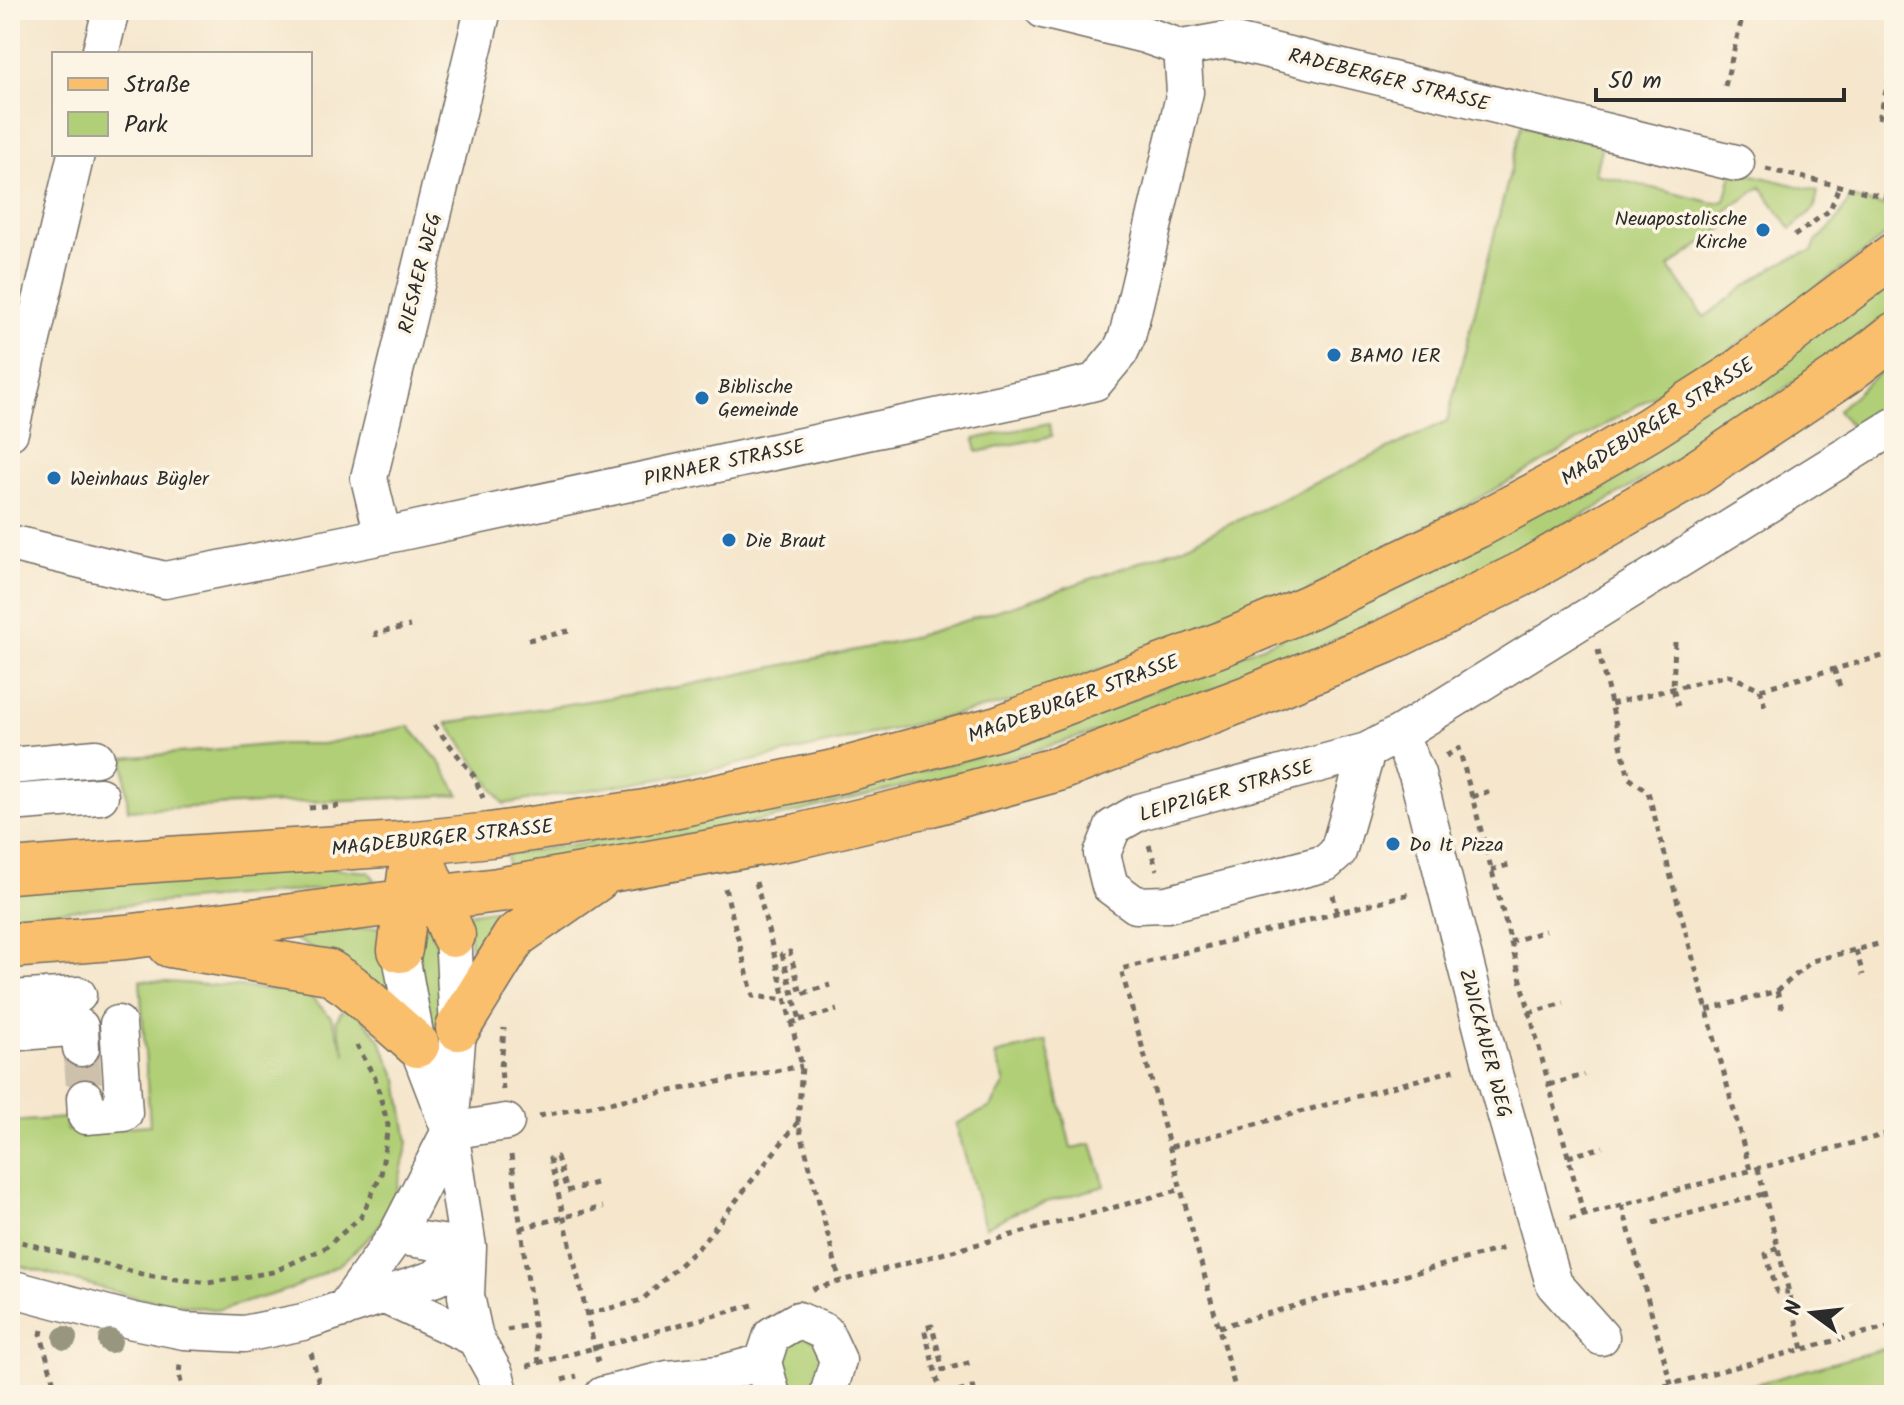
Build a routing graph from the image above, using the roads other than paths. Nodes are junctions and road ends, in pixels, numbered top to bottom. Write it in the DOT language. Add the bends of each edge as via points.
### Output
graph roads {
  1 [pos="111,10"];
  2 [pos="483,10"];
  3 [pos="1043,10"];
  4 [pos="1182,48"];
  5 [pos="100,52"];
  6 [pos="76,156"];
  7 [pos="1736,163"];
  8 [pos="1894,255"];
  9 [pos="1894,335"];
  10 [pos="1894,426"];
  11 [pos="10,432"];
  12 [pos="383,536"];
  13 [pos="10,543"];
  14 [pos="1399,734"];
  15 [pos="1367,751"];
  16 [pos="96,758"];
  17 [pos="10,766"];
  18 [pos="100,796"];
  19 [pos="10,803"];
  20 [pos="415,843"];
  21 [pos="10,871"];
  22 [pos="609,871"];
  23 [pos="432,911"];
  24 [pos="125,937"];
  25 [pos="10,946"];
  26 [pos="400,950"];
  27 [pos="10,999"];
  28 [pos="118,1024"];
  29 [pos="458,1028"];
  30 [pos="10,1033"];
  31 [pos="417,1045"];
  32 [pos="85,1098"];
  33 [pos="506,1122"];
  34 [pos="450,1131"];
  35 [pos="396,1236"];
  36 [pos="468,1247"];
  37 [pos="10,1288"];
  38 [pos="385,1296"];
  39 [pos="344,1309"];
  40 [pos="484,1336"];
  41 [pos="1601,1337"];
  42 [pos="767,1379"];
  43 [pos="498,1384"];
  44 [pos="604,1395"];
  45 [pos="828,1395"];
  1 -- 5 [label="street"];
  2 -- 12 [label="street, RIESAER WEG" via="369,478"];
  3 -- 4 [label="street, RADEBERGER STRASSE"];
  4 -- 7 [label="street, RADEBERGER STRASSE" via="1227,40"];
  4 -- 12 [label="street, PIRNAER STRASSE" via="1185,92 1127,337 1095,382"];
  6 -- 11 [label="street"];
  8 -- 20 [label="main road, MAGDEBURGER STRASSE" via="1734,375 1559,482 1395,567 1224,643 998,728 839,771 645,812"];
  9 -- 22 [label="main road" via="1693,475 1520,575 1386,641 1058,769 794,837"];
  10 -- 14 [label="street, LEIPZIGER STRASSE"];
  12 -- 13 [label="street, PIRNAER STRASSE" via="165,580"];
  14 -- 15 [label="street, LEIPZIGER STRASSE"];
  14 -- 41 [label="street, ZWICKAUER WEG" via="1417,774 1554,1284"];
  15 -- 15 [label="street, LEIPZIGER STRASSE" via="1139,812 1113,827 1102,854 1110,886 1136,905 1167,904 1326,863 1338,852"];
  16 -- 17 [label="street"];
  18 -- 19 [label="street"];
  20 -- 21 [label="main road, MAGDEBURGER STRASSE"];
  20 -- 23 [label="main road"];
  22 -- 23 [label="main road" via="498,890"];
  22 -- 29 [label="main road" via="515,936"];
  23 -- 24 [label="main road"];
  23 -- 26 [label="main road"];
  23 -- 29 [label="street"];
  24 -- 25 [label="main road"];
  24 -- 31 [label="main road" via="329,972"];
  26 -- 31 [label="street"];
  27 -- 30 [label="street" via="80,1023"];
  28 -- 32 [label="street" via="124,1113 86,1116"];
  29 -- 34 [label="street"];
  31 -- 34 [label="street"];
  33 -- 34 [label="street"];
  34 -- 35 [label="street"];
  34 -- 36 [label="street"];
  35 -- 36 [label="street"];
  35 -- 39 [label="street"];
  36 -- 38 [label="street" via="436,1278"];
  36 -- 40 [label="street" via="466,1296"];
  37 -- 39 [label="street" via="184,1331 244,1334"];
  38 -- 39 [label="street"];
  38 -- 40 [label="street"];
  40 -- 43 [label="street"];
  42 -- 44 [label="street" via="719,1374 668,1379"];
  42 -- 45 [label="street" via="772,1335 798,1320 825,1332 838,1360"];
}
